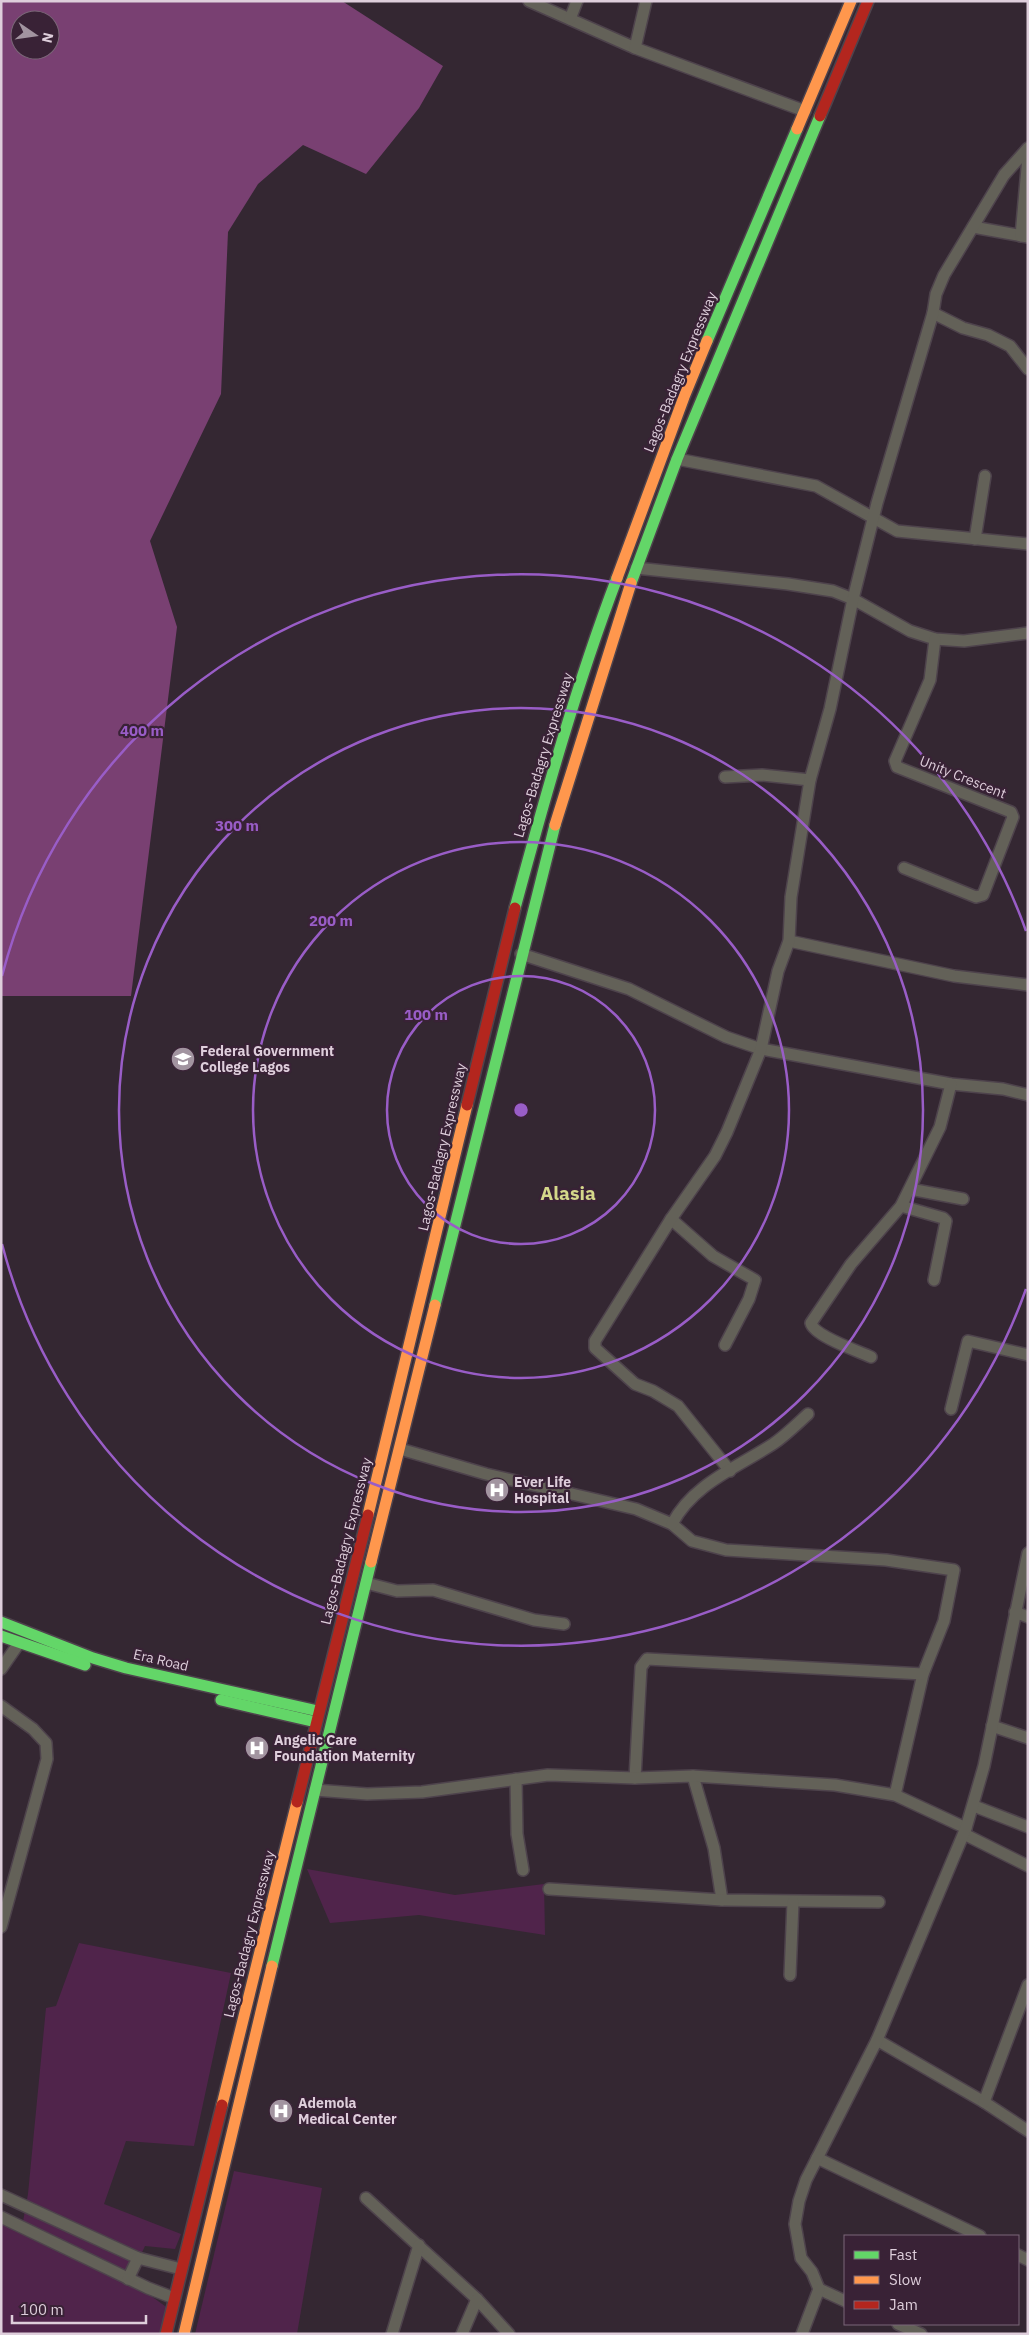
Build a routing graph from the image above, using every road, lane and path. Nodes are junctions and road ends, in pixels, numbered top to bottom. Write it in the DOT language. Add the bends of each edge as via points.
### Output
graph roads {
  1 [pos="529,1"];
  2 [pos="577,1"];
  3 [pos="646,1"];
  4 [pos="851,1"];
  5 [pos="868,1"];
  6 [pos="570,19"];
  7 [pos="635,48"];
  8 [pos="805,111"];
  9 [pos="1028,148"];
  10 [pos="1028,156"];
  11 [pos="973,227"];
  12 [pos="1025,236"];
  13 [pos="933,313"];
  14 [pos="1028,369"];
  15 [pos="677,459"];
  16 [pos="985,476"];
  17 [pos="874,518"];
  18 [pos="975,540"];
  19 [pos="1028,544"];
  20 [pos="636,568"];
  21 [pos="853,599"];
  22 [pos="1028,633"];
  23 [pos="934,639"];
  24 [pos="725,778"];
  25 [pos="810,780"];
  26 [pos="904,868"];
  27 [pos="789,941"];
  28 [pos="521,954"];
  29 [pos="1028,985"];
  30 [pos="760,1049"];
  31 [pos="952,1084"];
  32 [pos="1028,1095"];
  33 [pos="910,1189"];
  34 [pos="963,1199"];
  35 [pos="901,1206"];
  36 [pos="671,1219"];
  37 [pos="934,1280"];
  38 [pos="724,1345"];
  39 [pos="1028,1354"];
  40 [pos="871,1357"];
  41 [pos="950,1409"];
  42 [pos="808,1414"];
  43 [pos="400,1449"];
  44 [pos="730,1471"];
  45 [pos="672,1524"];
  46 [pos="1028,1553"];
  47 [pos="366,1583"];
  48 [pos="1015,1612"];
  49 [pos="1028,1617"];
  50 [pos="1,1622"];
  51 [pos="564,1624"];
  52 [pos="1,1636"];
  53 [pos="19,1643"];
  54 [pos="1,1669"];
  55 [pos="923,1674"];
  56 [pos="1,1706"];
  57 [pos="317,1717"];
  58 [pos="992,1726"];
  59 [pos="1028,1738"];
  60 [pos="693,1776"];
  61 [pos="635,1778"];
  62 [pos="516,1779"];
  63 [pos="314,1790"];
  64 [pos="895,1795"];
  65 [pos="974,1806"];
  66 [pos="1028,1827"];
  67 [pos="965,1831"];
  68 [pos="1028,1866"];
  69 [pos="523,1870"];
  70 [pos="549,1889"];
  71 [pos="722,1900"];
  72 [pos="794,1902"];
  73 [pos="879,1902"];
  74 [pos="1,1927"];
  75 [pos="790,1975"];
  76 [pos="1028,1984"];
  77 [pos="878,2040"];
  78 [pos="984,2102"];
  79 [pos="1028,2131"];
  80 [pos="817,2158"];
  81 [pos="1,2195"];
  82 [pos="366,2198"];
  83 [pos="1,2217"];
  84 [pos="978,2235"];
  85 [pos="419,2245"];
  86 [pos="138,2258"];
  87 [pos="181,2269"];
  88 [pos="128,2279"];
  89 [pos="819,2289"];
  90 [pos="174,2298"];
  91 [pos="477,2299"];
  92 [pos="844,2300"];
  93 [pos="900,2325"];
  94 [pos="918,2333"];
  95 [pos="166,2334"];
  96 [pos="184,2334"];
  97 [pos="392,2334"];
  98 [pos="462,2334"];
  99 [pos="509,2334"];
  100 [pos="802,2334"];
  1 -- 6 [label="street"];
  2 -- 6 [label="street"];
  3 -- 7 [label="street"];
  4 -- 8 [label="main road, Lagos-Badagry Expressway"];
  5 -- 15 [label="main road"];
  6 -- 7 [label="street"];
  7 -- 8 [label="street"];
  8 -- 57 [label="main road, Lagos-Badagry Expressway" via="684,397 598,628 550,781 506,942"];
  9 -- 11 [label="street" via="1004,176"];
  10 -- 12 [label="street"];
  11 -- 12 [label="street"];
  11 -- 13 [label="street" via="944,275"];
  13 -- 14 [label="street" via="1010,346"];
  13 -- 17 [label="street"];
  15 -- 17 [label="street" via="816,486"];
  15 -- 20 [label="main road"];
  16 -- 18 [label="street"];
  17 -- 18 [label="street" via="897,531"];
  17 -- 21 [label="street"];
  18 -- 19 [label="street"];
  20 -- 21 [label="street" via="788,584 833,591"];
  20 -- 28 [label="main road" via="552,834"];
  21 -- 23 [label="street" via="910,631"];
  21 -- 25 [label="street" via="830,709"];
  22 -- 23 [label="street" via="964,642"];
  23 -- 26 [label="street, Unity Crescent" via="930,680 895,761 897,767 1011,812 1013,817 983,894 976,898"];
  24 -- 25 [label="street" via="754,775"];
  25 -- 27 [label="street" via="791,897"];
  27 -- 29 [label="street" via="954,976"];
  27 -- 30 [label="street" via="778,971"];
  28 -- 30 [label="street" via="629,989 726,1037"];
  28 -- 43 [label="main road"];
  30 -- 31 [label="street"];
  30 -- 36 [label="street" via="728,1132"];
  31 -- 32 [label="street"];
  31 -- 33 [label="street" via="940,1126"];
  33 -- 34 [label="street"];
  33 -- 35 [label="street"];
  35 -- 37 [label="street" via="946,1221"];
  35 -- 40 [label="street" via="851,1264 811,1323 827,1338"];
  36 -- 38 [label="street" via="713,1256 755,1280 749,1299"];
  36 -- 44 [label="street" via="595,1341 595,1348 635,1384 678,1406"];
  39 -- 41 [label="street" via="968,1340"];
  42 -- 44 [label="street" via="775,1443"];
  43 -- 45 [label="street" via="486,1474 636,1509"];
  43 -- 47 [label="main road"];
  44 -- 45 [label="street" via="702,1486 686,1500"];
  45 -- 55 [label="street" via="692,1541 726,1550 877,1559 954,1570 944,1621"];
  46 -- 48 [label="street"];
  47 -- 51 [label="street" via="397,1591 432,1590 534,1620"];
  47 -- 63 [label="main road"];
  48 -- 49 [label="street"];
  48 -- 58 [label="street"];
  50 -- 57 [label="main road, Era Road" via="126,1668"];
  52 -- 53 [label="main road"];
  53 -- 54 [label="street"];
  53 -- 57 [label="main road" via="122,1676"];
  55 -- 61 [label="street" via="647,1659 641,1667"];
  55 -- 64 [label="street"];
  56 -- 74 [label="street" via="33,1729 46,1743 47,1758"];
  57 -- 87 [label="main road, Lagos-Badagry Expressway"];
  58 -- 59 [label="street"];
  58 -- 65 [label="street"];
  60 -- 61 [label="street"];
  60 -- 64 [label="street" via="835,1785"];
  60 -- 71 [label="street" via="714,1848"];
  61 -- 62 [label="street" via="548,1776"];
  62 -- 63 [label="street" via="422,1792 367,1794"];
  62 -- 69 [label="street" via="517,1834"];
  63 -- 96 [label="main road"];
  64 -- 67 [label="street"];
  65 -- 66 [label="street"];
  65 -- 67 [label="street"];
  67 -- 68 [label="street"];
  67 -- 77 [label="street"];
  70 -- 71 [label="street"];
  71 -- 72 [label="street"];
  72 -- 73 [label="street"];
  72 -- 75 [label="street"];
  76 -- 78 [label="street"];
  77 -- 78 [label="street"];
  77 -- 80 [label="street"];
  78 -- 79 [label="street"];
  80 -- 84 [label="street"];
  80 -- 89 [label="street" via="799,2201 795,2224 801,2258"];
  81 -- 86 [label="street"];
  82 -- 85 [label="street"];
  83 -- 88 [label="street"];
  85 -- 91 [label="street"];
  85 -- 97 [label="street"];
  86 -- 87 [label="street"];
  86 -- 88 [label="street"];
  87 -- 90 [label="main road, Lagos-Badagry Expressway"];
  88 -- 90 [label="street"];
  89 -- 92 [label="street"];
  89 -- 100 [label="street"];
  90 -- 95 [label="main road, Lagos-Badagry Expressway"];
  91 -- 98 [label="street"];
  91 -- 99 [label="street"];
  93 -- 94 [label="street"];
}
